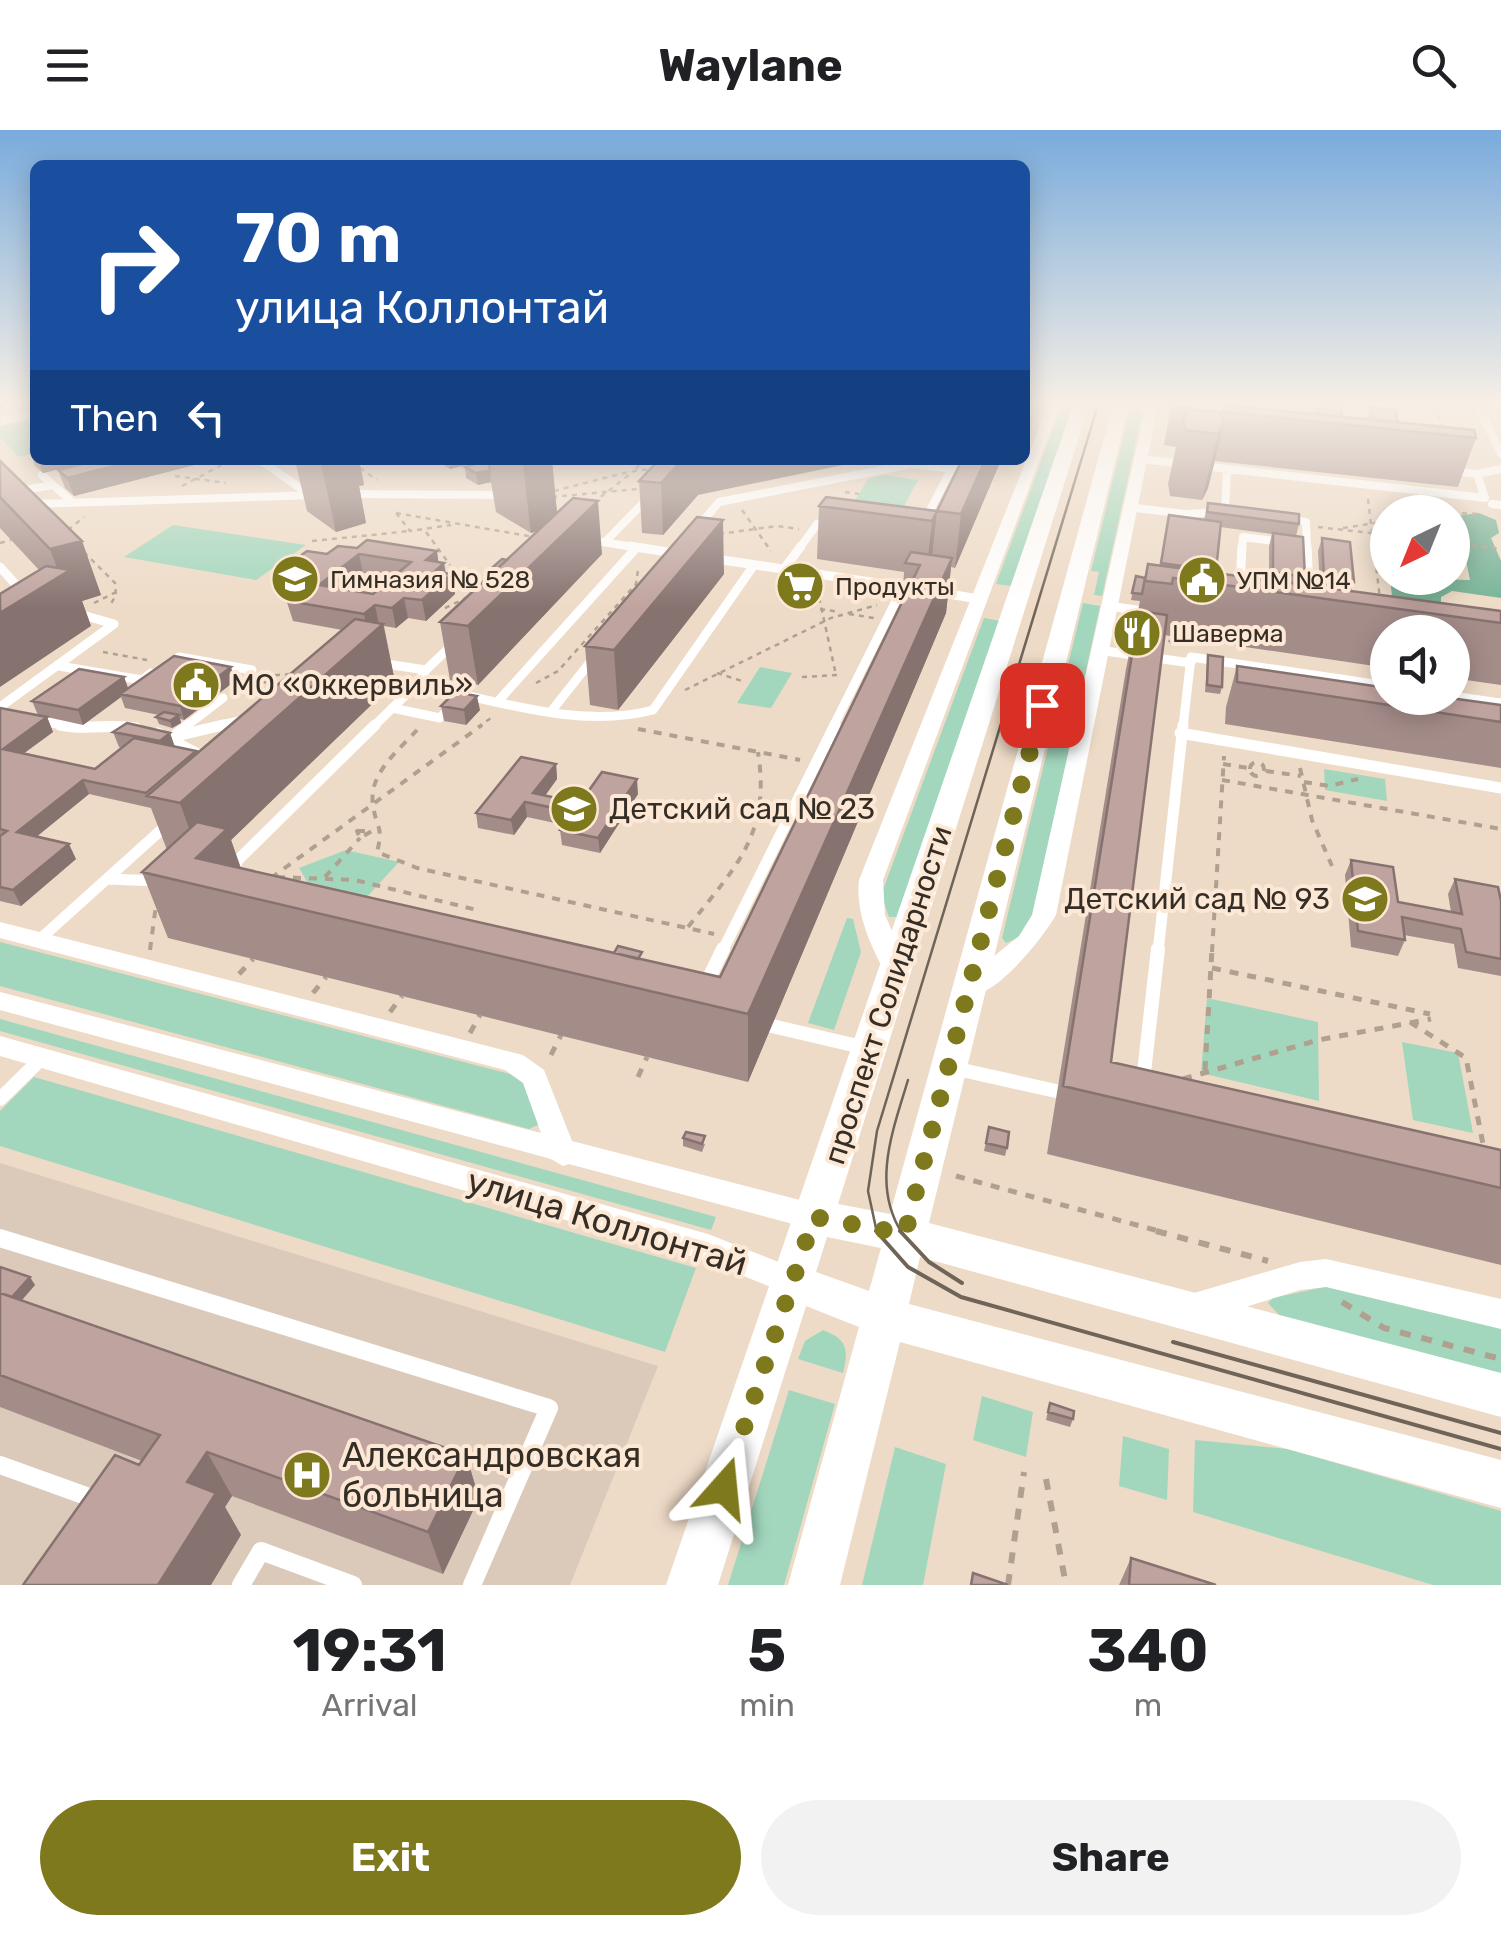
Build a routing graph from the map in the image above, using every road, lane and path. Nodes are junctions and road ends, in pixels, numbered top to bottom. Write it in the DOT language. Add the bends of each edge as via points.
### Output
graph roads {
  1 [pos="205,473"];
  2 [pos="278,473"];
  3 [pos="366,473"];
  4 [pos="627,473"];
  5 [pos="631,473"];
  6 [pos="636,473"];
  7 [pos="867,473"];
  8 [pos="949,473"];
  9 [pos="1028,473"];
  10 [pos="1059,473"];
  11 [pos="1103,473"];
  12 [pos="1137,473"];
  13 [pos="1227,473"];
  14 [pos="1261,473"];
  15 [pos="1469,473"];
  16 [pos="1484,473"];
  17 [pos="1477,474"];
  18 [pos="42,475"];
  19 [pos="53,484"];
  20 [pos="1366,485"];
  21 [pos="652,488"];
  22 [pos="5,490"];
  23 [pos="605,492"];
  24 [pos="845,492"];
  25 [pos="339,494"];
  26 [pos="860,494"];
  27 [pos="310,495"];
  28 [pos="324,495"];
  29 [pos="401,496"];
  30 [pos="540,497"];
  31 [pos="156,498"];
  32 [pos="731,500"];
  33 [pos="71,501"];
  34 [pos="0,504"];
  35 [pos="1128,507"];
  36 [pos="1370,510"];
  37 [pos="586,512"];
  38 [pos="1225,512"];
  39 [pos="1241,514"];
  40 [pos="1470,514"];
  41 [pos="1481,514"];
  42 [pos="1274,518"];
  43 [pos="1370,523"];
  44 [pos="456,524"];
  45 [pos="1306,526"];
  46 [pos="922,527"];
  47 [pos="1336,529"];
  48 [pos="755,530"];
  49 [pos="813,530"];
  50 [pos="410,531"];
  51 [pos="426,532"];
  52 [pos="1370,533"];
  53 [pos="693,534"];
  54 [pos="564,537"];
  55 [pos="826,537"];
  56 [pos="12,540"];
  57 [pos="312,540"];
  58 [pos="605,542"];
  59 [pos="0,543"];
  60 [pos="685,544"];
  61 [pos="1307,544"];
  62 [pos="77,545"];
  63 [pos="1470,545"];
  64 [pos="636,549"];
  65 [pos="1501,549"];
  66 [pos="677,553"];
  67 [pos="450,565"];
  68 [pos="754,565"];
  69 [pos="667,566"];
  70 [pos="786,566"];
  71 [pos="0,567"];
  72 [pos="825,575"];
  73 [pos="903,587"];
  74 [pos="1258,590"];
  75 [pos="477,593"];
  76 [pos="1292,595"];
  77 [pos="1380,595"];
  78 [pos="979,598"];
  79 [pos="1380,599"];
  80 [pos="896,601"];
  81 [pos="1108,606"];
  82 [pos="445,608"];
  83 [pos="38,609"];
  84 [pos="820,609"];
  85 [pos="845,613"];
  86 [pos="52,614"];
  87 [pos="1171,615"];
  88 [pos="103,618"];
  89 [pos="886,620"];
  90 [pos="822,622"];
  91 [pos="464,632"];
  92 [pos="607,640"];
  93 [pos="83,648"];
  94 [pos="1098,650"];
  95 [pos="363,662"];
  96 [pos="1190,662"];
  97 [pos="165,664"];
  98 [pos="59,666"];
  99 [pos="426,670"];
  100 [pos="717,673"];
  101 [pos="251,674"];
  102 [pos="296,674"];
  103 [pos="836,675"];
  104 [pos="742,681"];
  105 [pos="1370,683"];
  106 [pos="417,684"];
  107 [pos="283,685"];
  108 [pos="464,692"];
  109 [pos="223,698"];
  110 [pos="500,699"];
  111 [pos="1470,699"];
  112 [pos="661,701"];
  113 [pos="1501,703"];
  114 [pos="534,705"];
  115 [pos="392,708"];
  116 [pos="553,709"];
  117 [pos="0,710"];
  118 [pos="431,716"];
  119 [pos="239,721"];
  120 [pos="626,727"];
  121 [pos="1180,734"];
  122 [pos="172,736"];
  123 [pos="1225,741"];
  124 [pos="758,752"];
  125 [pos="1296,753"];
  126 [pos="204,755"];
  127 [pos="815,764"];
  128 [pos="1223,764"];
  129 [pos="1358,764"];
  130 [pos="1248,768"];
  131 [pos="1266,771"];
  132 [pos="1302,779"];
  133 [pos="1222,780"];
  134 [pos="1501,788"];
  135 [pos="1306,794"];
  136 [pos="372,804"];
  137 [pos="185,809"];
  138 [pos="343,825"];
  139 [pos="1501,829"];
  140 [pos="357,830"];
  141 [pos="360,838"];
  142 [pos="1332,866"];
  143 [pos="232,873"];
  144 [pos="214,875"];
  145 [pos="108,878"];
  146 [pos="177,879"];
  147 [pos="324,879"];
  148 [pos="269,880"];
  149 [pos="430,898"];
  150 [pos="481,910"];
  151 [pos="420,911"];
  152 [pos="688,927"];
  153 [pos="0,930"];
  154 [pos="729,937"];
  155 [pos="39,940"];
  156 [pos="252,959"];
  157 [pos="1212,968"];
  158 [pos="897,972"];
  159 [pos="237,976"];
  160 [pos="326,977"];
  161 [pos="969,990"];
  162 [pos="312,995"];
  163 [pos="700,995"];
  164 [pos="402,996"];
  165 [pos="0,1001"];
  166 [pos="389,1014"];
  167 [pos="480,1015"];
  168 [pos="1410,1022"];
  169 [pos="772,1026"];
  170 [pos="469,1034"];
  171 [pos="561,1036"];
  172 [pos="0,1046"];
  173 [pos="870,1049"];
  174 [pos="551,1055"];
  175 [pos="647,1056"];
  176 [pos="42,1058"];
  177 [pos="949,1067"];
  178 [pos="1205,1070"];
  179 [pos="638,1076"];
  180 [pos="1056,1091"];
  181 [pos="1141,1096"];
  182 [pos="0,1099"];
  183 [pos="1484,1151"];
  184 [pos="563,1154"];
  185 [pos="956,1176"];
  186 [pos="1031,1195"];
  187 [pos="814,1217"];
  188 [pos="905,1234"];
  189 [pos="0,1238"];
  190 [pos="793,1282"];
  191 [pos="1186,1310"];
  192 [pos="1501,1314"];
  193 [pos="884,1317"];
  194 [pos="1501,1395"];
  195 [pos="0,1465"];
  196 [pos="1024,1472"];
  197 [pos="1046,1479"];
  198 [pos="1501,1484"];
  199 [pos="101,1521"];
  200 [pos="241,1585"];
  201 [pos="353,1585"];
  202 [pos="472,1585"];
  203 [pos="692,1585"];
  204 [pos="814,1585"];
  205 [pos="1008,1585"];
  206 [pos="1066,1585"];
  1 -- 31 [label="path"];
  2 -- 27 [label="lane"];
  3 -- 29 [label="path"];
  4 -- 30 [label="path"];
  5 -- 23 [label="path"];
  6 -- 21 [label="path"];
  7 -- 32 [label="lane"];
  8 -- 46 [label="lane"];
  9 -- 78 [label="street"];
  10 -- 158 [label="main road, проспект Солидарности"];
  11 -- 161 [label="main road"];
  12 -- 35 [label="street"];
  13 -- 38 [label="lane"];
  14 -- 20 [label="lane"];
  15 -- 17 [label="lane"];
  16 -- 17 [label="lane"];
  17 -- 20 [label="lane" via="1485,498"];
  18 -- 19 [label="lane"];
  19 -- 22 [label="lane"];
  19 -- 33 [label="lane"];
  20 -- 36 [label="path"];
  21 -- 23 [label="path"];
  21 -- 58 [label="lane"];
  23 -- 30 [label="path"];
  23 -- 37 [label="path"];
  24 -- 26 [label="path"];
  25 -- 29 [label="lane"];
  27 -- 28 [label="lane"];
  27 -- 31 [label="lane"];
  29 -- 30 [label="lane"];
  31 -- 33 [label="lane"];
  32 -- 48 [label="path"];
  32 -- 53 [label="lane" via="719,502"];
  33 -- 34 [label="lane"];
  35 -- 38 [label="lane"];
  35 -- 81 [label="street"];
  38 -- 39 [label="lane"];
  40 -- 41 [label="path"];
  42 -- 45 [label="lane"];
  43 -- 47 [label="path"];
  44 -- 50 [label="path" via="396,513"];
  44 -- 51 [label="path"];
  44 -- 54 [label="path"];
  45 -- 47 [label="path"];
  45 -- 61 [label="lane"];
  47 -- 52 [label="path"];
  48 -- 49 [label="path"];
  48 -- 53 [label="path"];
  48 -- 70 [label="path"];
  49 -- 55 [label="lane"];
  49 -- 70 [label="lane"];
  50 -- 51 [label="path"];
  50 -- 57 [label="path"];
  51 -- 67 [label="path"];
  54 -- 58 [label="lane"];
  56 -- 59 [label="path"];
  58 -- 64 [label="lane"];
  60 -- 66 [label="lane"];
  61 -- 74 [label="lane" via="1243,537 1240,588"];
  61 -- 76 [label="lane" via="1309,593"];
  62 -- 88 [label="path" via="116,583"];
  63 -- 65 [label="path"];
  64 -- 66 [label="lane"];
  64 -- 110 [label="lane"];
  64 -- 110 [label="path" via="636,584 558,671"];
  66 -- 68 [label="lane"];
  66 -- 69 [label="lane"];
  68 -- 70 [label="lane"];
  68 -- 112 [label="lane"];
  70 -- 72 [label="lane"];
  71 -- 83 [label="lane"];
  72 -- 73 [label="lane"];
  72 -- 84 [label="path" via="817,588"];
  73 -- 78 [label="lane"];
  73 -- 80 [label="lane"];
  75 -- 82 [label="path"];
  77 -- 79 [label="path"];
  78 -- 158 [label="street" via="868,896"];
  80 -- 85 [label="path"];
  80 -- 89 [label="lane"];
  81 -- 87 [label="lane"];
  81 -- 94 [label="street"];
  84 -- 85 [label="path"];
  84 -- 90 [label="path"];
  85 -- 89 [label="path"];
  85 -- 90 [label="path"];
  86 -- 88 [label="lane"];
  88 -- 93 [label="lane" via="114,624"];
  89 -- 127 [label="lane"];
  90 -- 100 [label="path"];
  90 -- 103 [label="path"];
  91 -- 99 [label="lane"];
  92 -- 116 [label="lane"];
  93 -- 97 [label="path"];
  93 -- 98 [label="lane"];
  94 -- 96 [label="lane"];
  94 -- 161 [label="street" via="1044,915 1028,942"];
  95 -- 99 [label="lane"];
  96 -- 105 [label="lane" via="1191,657"];
  96 -- 121 [label="lane"];
  97 -- 98 [label="lane" via="142,680"];
  97 -- 101 [label="lane" via="175,656"];
  98 -- 117 [label="lane"];
  99 -- 106 [label="lane"];
  100 -- 104 [label="path"];
  100 -- 112 [label="path"];
  101 -- 102 [label="path"];
  101 -- 107 [label="path"];
  106 -- 108 [label="lane"];
  106 -- 115 [label="lane"];
  108 -- 110 [label="lane"];
  108 -- 118 [label="lane" via="440,718"];
  109 -- 122 [label="lane"];
  110 -- 114 [label="lane"];
  111 -- 113 [label="lane"];
  112 -- 116 [label="lane" via="654,710 624,719"];
  114 -- 116 [label="lane"];
  114 -- 136 [label="path" via="494,716"];
  115 -- 118 [label="lane"];
  115 -- 143 [label="lane"];
  117 -- 122 [label="lane" via="91,731 121,725"];
  118 -- 136 [label="path" via="378,772"];
  119 -- 122 [label="lane"];
  120 -- 124 [label="path"];
  121 -- 123 [label="lane"];
  121 -- 181 [label="lane"];
  122 -- 126 [label="lane" via="187,751"];
  123 -- 125 [label="lane"];
  123 -- 128 [label="path"];
  124 -- 127 [label="path"];
  124 -- 152 [label="path" via="764,816 748,850"];
  125 -- 129 [label="lane"];
  125 -- 132 [label="path"];
  127 -- 154 [label="lane"];
  128 -- 130 [label="path"];
  128 -- 133 [label="path"];
  129 -- 132 [label="path" via="1363,778 1329,786"];
  129 -- 134 [label="lane"];
  130 -- 131 [label="path"];
  130 -- 131 [label="path" via="1257,764"];
  131 -- 132 [label="path"];
  132 -- 135 [label="path"];
  133 -- 135 [label="path"];
  133 -- 157 [label="path"];
  135 -- 139 [label="path"];
  135 -- 142 [label="path"];
  136 -- 138 [label="path"];
  136 -- 152 [label="path" via="383,831 379,854"];
  137 -- 145 [label="lane"];
  138 -- 140 [label="path"];
  138 -- 148 [label="path"];
  140 -- 141 [label="path"];
  140 -- 141 [label="path" via="372,831"];
  141 -- 147 [label="path"];
  143 -- 144 [label="lane"];
  143 -- 148 [label="lane"];
  145 -- 146 [label="lane"];
  145 -- 155 [label="lane"];
  147 -- 148 [label="path"];
  147 -- 149 [label="path"];
  149 -- 150 [label="path"];
  149 -- 151 [label="path"];
  152 -- 154 [label="path"];
  153 -- 155 [label="street"];
  154 -- 163 [label="lane"];
  155 -- 184 [label="street" via="513,1062 534,1077"];
  156 -- 159 [label="path"];
  157 -- 168 [label="path" via="1430,1016"];
  157 -- 178 [label="path"];
  158 -- 173 [label="main road, проспект Солидарности"];
  160 -- 162 [label="path"];
  161 -- 177 [label="main road"];
  164 -- 166 [label="path"];
  165 -- 184 [label="street, улица Коллонтай"];
  167 -- 170 [label="path"];
  168 -- 178 [label="path"];
  168 -- 183 [label="path" via="1466,1058"];
  169 -- 173 [label="lane"];
  171 -- 174 [label="path"];
  172 -- 176 [label="street, улица Коллонтай"];
  173 -- 187 [label="main road, проспект Солидарности"];
  175 -- 179 [label="path"];
  176 -- 182 [label="lane"];
  176 -- 190 [label="street, улица Коллонтай" via="708,1248"];
  177 -- 180 [label="lane"];
  177 -- 188 [label="main road"];
  178 -- 181 [label="path"];
  184 -- 187 [label="street, улица Коллонтай"];
  185 -- 186 [label="path"];
  187 -- 188 [label="main road, улица Коллонтай"];
  187 -- 190 [label="main road, проспект Солидарности"];
  188 -- 191 [label="main road, улица Коллонтай"];
  188 -- 193 [label="main road"];
  189 -- 202 [label="lane" via="549,1408"];
  190 -- 193 [label="main road, улица Коллонтай"];
  190 -- 203 [label="main road, проспект Солидарности"];
  191 -- 192 [label="street" via="1326,1273"];
  191 -- 194 [label="main road, улица Коллонтай"];
  193 -- 198 [label="main road, улица Коллонтай"];
  193 -- 204 [label="main road"];
  195 -- 199 [label="lane" via="112,1505"];
  196 -- 205 [label="path"];
  197 -- 206 [label="path"];
  200 -- 201 [label="lane" via="262,1551"];
}
